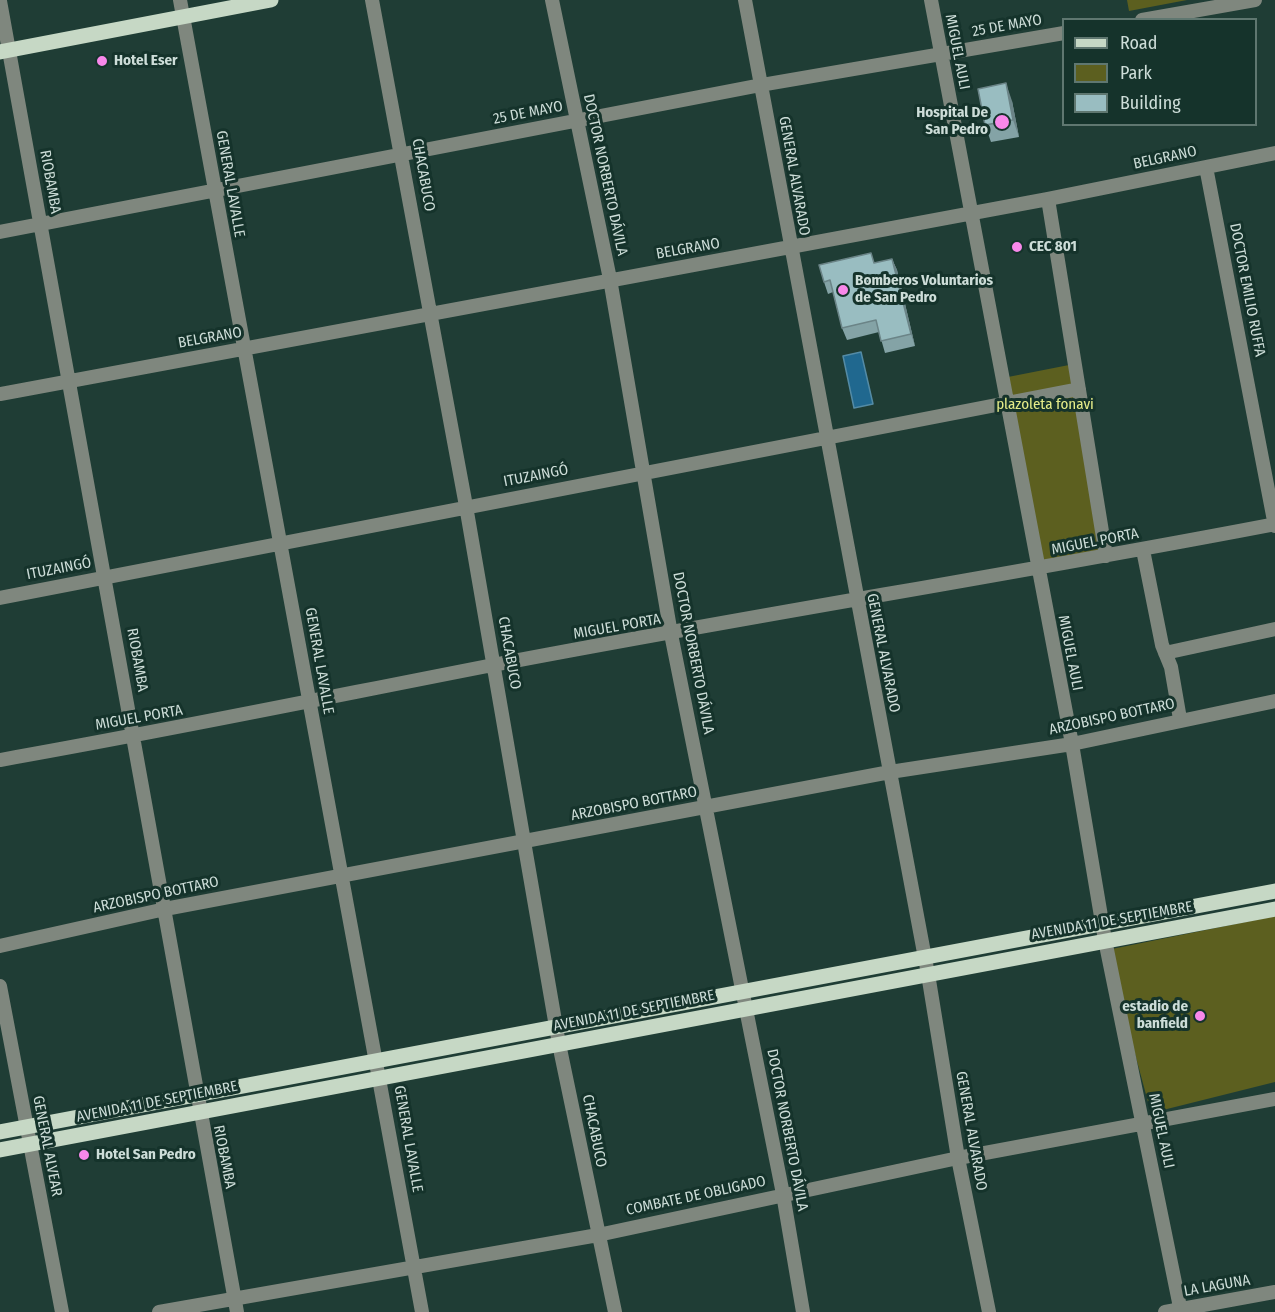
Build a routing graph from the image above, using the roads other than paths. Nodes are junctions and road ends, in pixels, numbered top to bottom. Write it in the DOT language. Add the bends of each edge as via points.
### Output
graph roads {
  1 [pos="180,0"];
  2 [pos="271,0"];
  3 [pos="372,0"];
  4 [pos="552,0"];
  5 [pos="745,0"];
  6 [pos="931,0"];
  7 [pos="1255,0"];
  8 [pos="0,1"];
  9 [pos="183,17"];
  10 [pos="1153,18"];
  11 [pos="1062,33"];
  12 [pos="5,51"];
  13 [pos="941,53"];
  14 [pos="761,85"];
  15 [pos="578,121"];
  16 [pos="1275,153"];
  17 [pos="403,154"];
  18 [pos="1206,167"];
  19 [pos="215,191"];
  20 [pos="1048,199"];
  21 [pos="971,213"];
  22 [pos="41,224"];
  23 [pos="0,232"];
  24 [pos="790,247"];
  25 [pos="610,279"];
  26 [pos="429,312"];
  27 [pos="244,349"];
  28 [pos="69,381"];
  29 [pos="1079,389"];
  30 [pos="0,394"];
  31 [pos="1008,401"];
  32 [pos="827,436"];
  33 [pos="645,472"];
  34 [pos="466,506"];
  35 [pos="1275,525"];
  36 [pos="280,543"];
  37 [pos="1143,550"];
  38 [pos="1106,556"];
  39 [pos="1037,569"];
  40 [pos="105,577"];
  41 [pos="0,598"];
  42 [pos="856,598"];
  43 [pos="1275,629"];
  44 [pos="671,634"];
  45 [pos="1165,653"];
  46 [pos="494,665"];
  47 [pos="1275,701"];
  48 [pos="309,703"];
  49 [pos="1180,719"];
  50 [pos="134,736"];
  51 [pos="1072,744"];
  52 [pos="0,760"];
  53 [pos="890,772"];
  54 [pos="706,807"];
  55 [pos="524,842"];
  56 [pos="341,876"];
  57 [pos="1275,891"];
  58 [pos="165,909"];
  59 [pos="1275,909"];
  60 [pos="1102,924"];
  61 [pos="1105,940"];
  62 [pos="0,946"];
  63 [pos="925,957"];
  64 [pos="928,974"];
  65 [pos="0,986"];
  66 [pos="743,992"];
  67 [pos="746,1008"];
  68 [pos="556,1027"];
  69 [pos="560,1044"];
  70 [pos="377,1060"];
  71 [pos="380,1078"];
  72 [pos="196,1095"];
  73 [pos="1275,1099"];
  74 [pos="199,1112"];
  75 [pos="1142,1124"];
  76 [pos="26,1127"];
  77 [pos="0,1132"];
  78 [pos="29,1145"];
  79 [pos="0,1150"];
  80 [pos="958,1158"];
  81 [pos="783,1194"];
  82 [pos="598,1235"];
  83 [pos="414,1266"];
  84 [pos="1275,1292"];
  85 [pos="234,1297"];
  86 [pos="1181,1311"];
  87 [pos="62,1312"];
  88 [pos="159,1312"];
  89 [pos="237,1312"];
  90 [pos="422,1312"];
  91 [pos="615,1312"];
  92 [pos="803,1312"];
  93 [pos="989,1312"];
  94 [pos="1165,1312"];
  1 -- 9 [label="street, GENERAL LAVALLE"];
  2 -- 9 [label="main road"];
  3 -- 17 [label="street, CHACABUCO"];
  4 -- 15 [label="street, DOCTOR NORBERTO DÁVILA"];
  5 -- 14 [label="street, GENERAL ALVARADO"];
  6 -- 13 [label="street, MIGUEL AULI"];
  7 -- 10 [label="street"];
  8 -- 12 [label="street, RIOBAMBA"];
  9 -- 12 [label="main road"];
  9 -- 19 [label="street, GENERAL LAVALLE"];
  11 -- 13 [label="street, 25 DE MAYO"];
  12 -- 22 [label="street, RIOBAMBA"];
  13 -- 14 [label="street, 25 DE MAYO"];
  13 -- 21 [label="street, MIGUEL AULI"];
  14 -- 15 [label="street, 25 DE MAYO"];
  14 -- 24 [label="street, GENERAL ALVARADO"];
  15 -- 17 [label="street, 25 DE MAYO"];
  15 -- 25 [label="street, DOCTOR NORBERTO DÁVILA"];
  16 -- 18 [label="street, BELGRANO"];
  17 -- 19 [label="street, 25 DE MAYO"];
  17 -- 26 [label="street, CHACABUCO"];
  18 -- 20 [label="street, BELGRANO"];
  18 -- 35 [label="street, DOCTOR EMILIO RUFFA"];
  19 -- 22 [label="street, 25 DE MAYO"];
  19 -- 27 [label="street, GENERAL LAVALLE"];
  20 -- 21 [label="street, BELGRANO"];
  20 -- 29 [label="street"];
  21 -- 24 [label="street, BELGRANO"];
  21 -- 31 [label="street, MIGUEL AULI"];
  22 -- 23 [label="street, 25 DE MAYO"];
  22 -- 28 [label="street, RIOBAMBA"];
  24 -- 25 [label="street, BELGRANO"];
  24 -- 32 [label="street, GENERAL ALVARADO"];
  25 -- 26 [label="street, BELGRANO"];
  25 -- 33 [label="street, DOCTOR NORBERTO DÁVILA"];
  26 -- 27 [label="street, BELGRANO"];
  26 -- 34 [label="street, CHACABUCO"];
  27 -- 28 [label="street, BELGRANO"];
  27 -- 36 [label="street, GENERAL LAVALLE"];
  28 -- 30 [label="street, BELGRANO"];
  28 -- 40 [label="street, RIOBAMBA"];
  29 -- 31 [label="street, ITUZAINGÓ"];
  29 -- 38 [label="street"];
  31 -- 32 [label="street, ITUZAINGÓ"];
  31 -- 39 [label="street, MIGUEL AULI"];
  32 -- 33 [label="street, ITUZAINGÓ"];
  32 -- 42 [label="street, GENERAL ALVARADO"];
  33 -- 34 [label="street, ITUZAINGÓ"];
  33 -- 44 [label="street, DOCTOR NORBERTO DÁVILA"];
  34 -- 36 [label="street, ITUZAINGÓ"];
  34 -- 46 [label="street, CHACABUCO"];
  35 -- 37 [label="street, MIGUEL PORTA"];
  36 -- 40 [label="street, ITUZAINGÓ"];
  36 -- 48 [label="street, GENERAL LAVALLE"];
  37 -- 38 [label="street, MIGUEL PORTA"];
  37 -- 45 [label="street"];
  38 -- 39 [label="street, MIGUEL PORTA"];
  39 -- 42 [label="street, MIGUEL PORTA"];
  39 -- 51 [label="street, MIGUEL AULI"];
  40 -- 41 [label="street, ITUZAINGÓ"];
  40 -- 50 [label="street, RIOBAMBA"];
  42 -- 44 [label="street, MIGUEL PORTA"];
  42 -- 53 [label="street, GENERAL ALVARADO"];
  43 -- 45 [label="street"];
  44 -- 46 [label="street, MIGUEL PORTA"];
  44 -- 54 [label="street, DOCTOR NORBERTO DÁVILA"];
  45 -- 49 [label="street"];
  46 -- 48 [label="street, MIGUEL PORTA"];
  46 -- 55 [label="street, CHACABUCO"];
  47 -- 49 [label="street, ARZOBISPO BOTTARO"];
  48 -- 50 [label="street, MIGUEL PORTA"];
  48 -- 56 [label="street, GENERAL LAVALLE"];
  49 -- 51 [label="street, ARZOBISPO BOTTARO"];
  50 -- 52 [label="street, MIGUEL PORTA"];
  50 -- 58 [label="street, RIOBAMBA"];
  51 -- 53 [label="street, ARZOBISPO BOTTARO"];
  51 -- 60 [label="street, MIGUEL AULI"];
  53 -- 54 [label="street, ARZOBISPO BOTTARO"];
  53 -- 63 [label="street, GENERAL ALVARADO"];
  54 -- 55 [label="street, ARZOBISPO BOTTARO"];
  54 -- 66 [label="street, DOCTOR NORBERTO DÁVILA"];
  55 -- 56 [label="street, ARZOBISPO BOTTARO"];
  55 -- 68 [label="street, CHACABUCO"];
  56 -- 58 [label="street, ARZOBISPO BOTTARO"];
  56 -- 70 [label="street, GENERAL LAVALLE"];
  57 -- 60 [label="main road, AVENIDA 11 DE SEPTIEMBRE"];
  58 -- 62 [label="street, ARZOBISPO BOTTARO"];
  58 -- 72 [label="street, RIOBAMBA"];
  59 -- 61 [label="main road, AVENIDA 11 DE SEPTIEMBRE"];
  60 -- 61 [label="street, MIGUEL AULI"];
  60 -- 63 [label="main road, AVENIDA 11 DE SEPTIEMBRE"];
  61 -- 64 [label="main road, AVENIDA 11 DE SEPTIEMBRE"];
  61 -- 75 [label="street, MIGUEL AULI"];
  63 -- 64 [label="street, GENERAL ALVARADO"];
  63 -- 66 [label="main road, AVENIDA 11 DE SEPTIEMBRE"];
  64 -- 67 [label="main road, AVENIDA 11 DE SEPTIEMBRE"];
  64 -- 80 [label="street, GENERAL ALVARADO"];
  65 -- 76 [label="street, GENERAL ALVEAR"];
  66 -- 67 [label="street, DOCTOR NORBERTO DÁVILA"];
  66 -- 68 [label="main road, AVENIDA 11 DE SEPTIEMBRE"];
  67 -- 69 [label="main road, AVENIDA 11 DE SEPTIEMBRE"];
  67 -- 81 [label="street, DOCTOR NORBERTO DÁVILA"];
  68 -- 69 [label="street, CHACABUCO"];
  68 -- 70 [label="main road, AVENIDA 11 DE SEPTIEMBRE"];
  69 -- 71 [label="main road, AVENIDA 11 DE SEPTIEMBRE"];
  69 -- 82 [label="street, CHACABUCO"];
  70 -- 71 [label="street, GENERAL LAVALLE"];
  70 -- 72 [label="main road, AVENIDA 11 DE SEPTIEMBRE"];
  71 -- 74 [label="main road, AVENIDA 11 DE SEPTIEMBRE"];
  71 -- 83 [label="street, GENERAL LAVALLE"];
  72 -- 74 [label="street, RIOBAMBA"];
  72 -- 76 [label="main road, AVENIDA 11 DE SEPTIEMBRE"];
  73 -- 75 [label="street, COMBATE DE OBLIGADO"];
  74 -- 78 [label="main road, AVENIDA 11 DE SEPTIEMBRE"];
  74 -- 85 [label="street, RIOBAMBA"];
  75 -- 80 [label="street, COMBATE DE OBLIGADO"];
  75 -- 86 [label="street, MIGUEL AULI"];
  76 -- 77 [label="main road, AVENIDA 11 DE SEPTIEMBRE"];
  76 -- 78 [label="street, GENERAL ALVEAR"];
  78 -- 79 [label="main road, AVENIDA 11 DE SEPTIEMBRE"];
  78 -- 87 [label="street, GENERAL ALVEAR"];
  80 -- 81 [label="street, COMBATE DE OBLIGADO"];
  80 -- 93 [label="street, GENERAL ALVARADO"];
  81 -- 82 [label="street, COMBATE DE OBLIGADO"];
  81 -- 92 [label="street, DOCTOR NORBERTO DÁVILA"];
  82 -- 83 [label="street, COMBATE DE OBLIGADO"];
  82 -- 91 [label="street, CHACABUCO"];
  83 -- 85 [label="street, COMBATE DE OBLIGADO"];
  83 -- 90 [label="street, GENERAL LAVALLE"];
  84 -- 86 [label="street, LA LAGUNA"];
  85 -- 88 [label="street, COMBATE DE OBLIGADO"];
  85 -- 89 [label="street, RIOBAMBA"];
  86 -- 94 [label="street, LA LAGUNA"];
}
